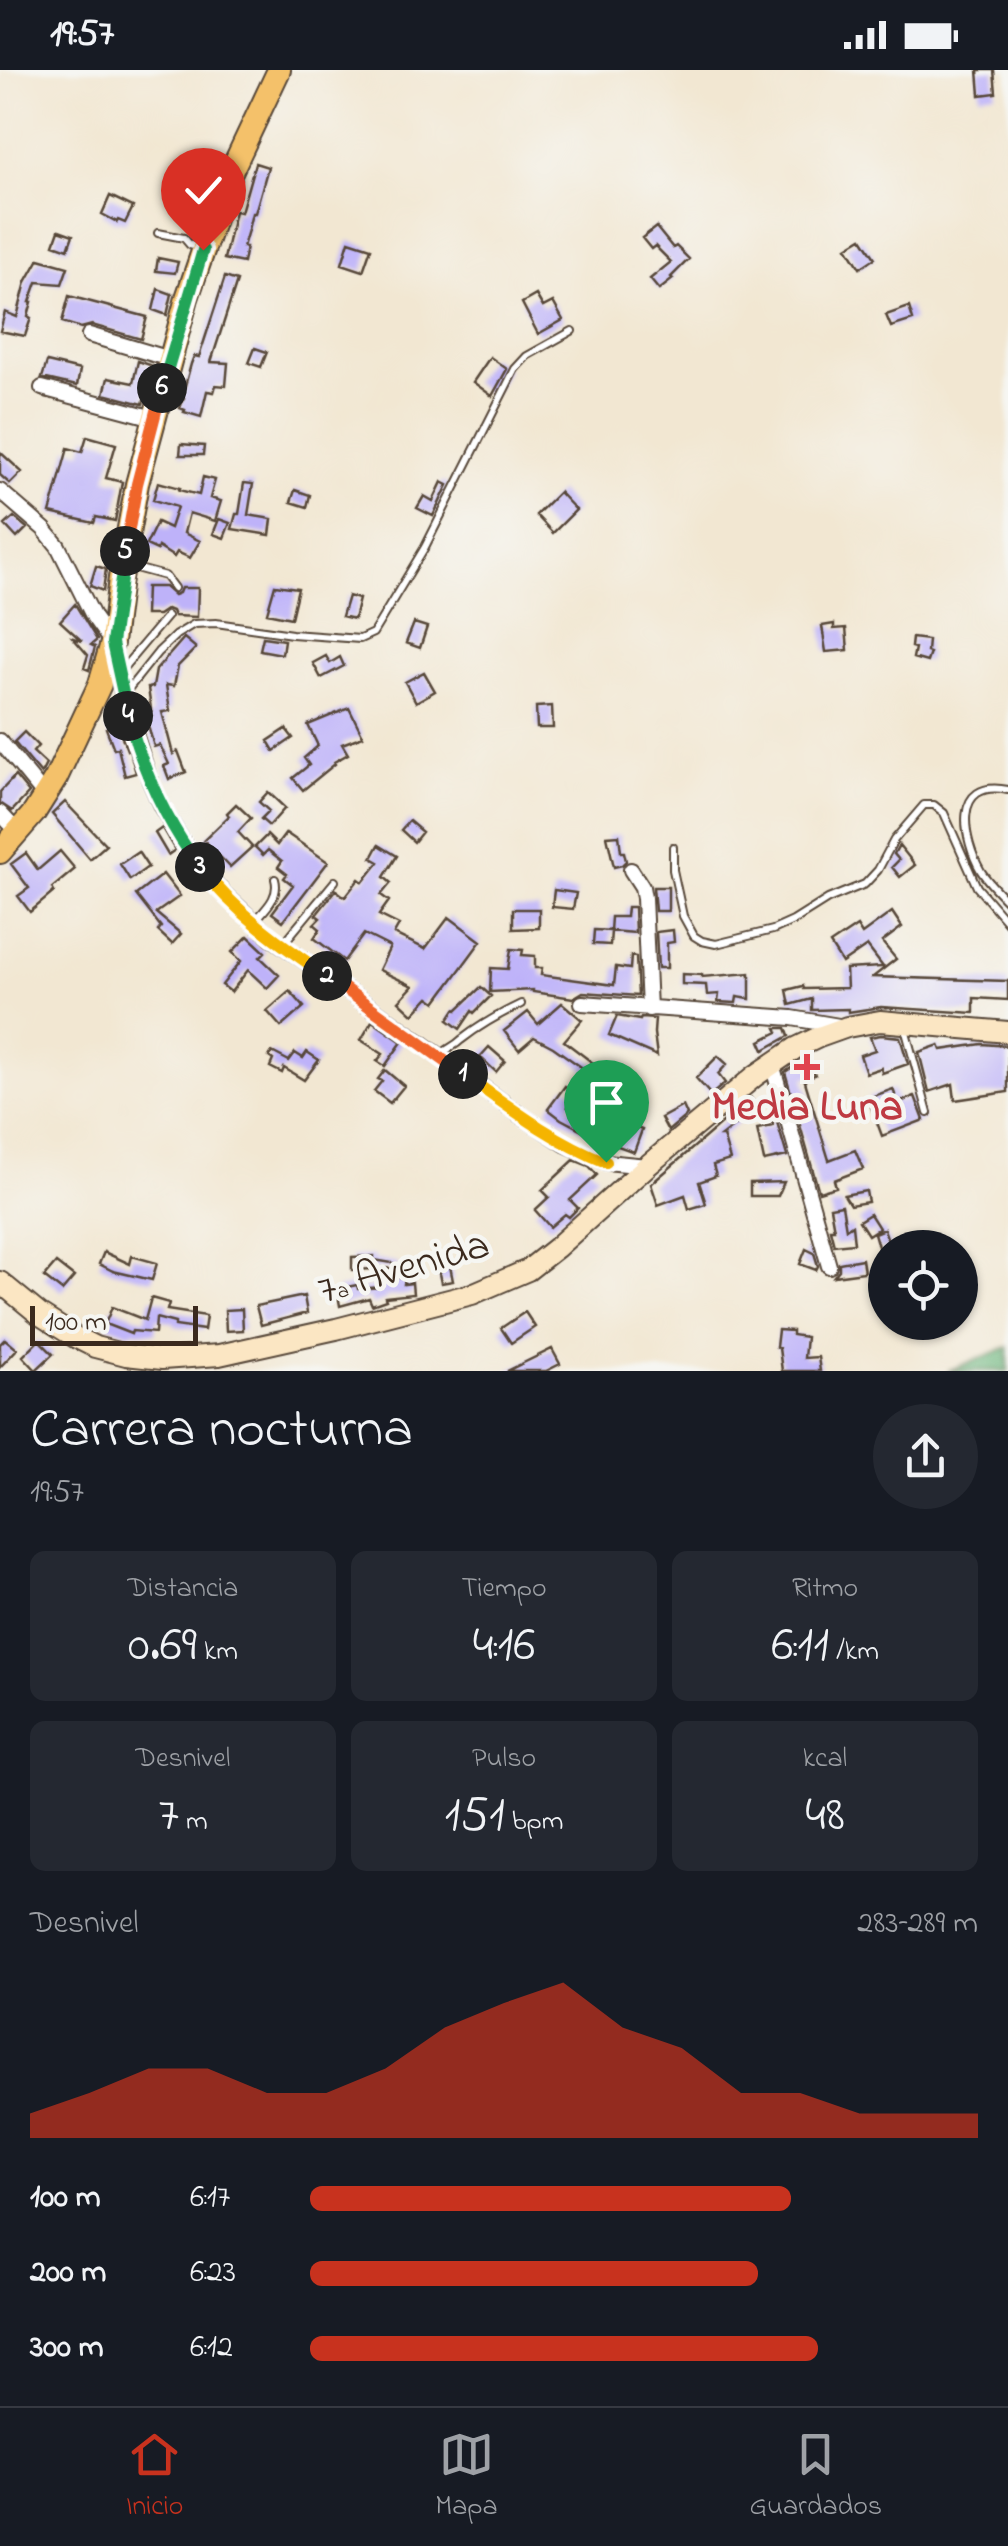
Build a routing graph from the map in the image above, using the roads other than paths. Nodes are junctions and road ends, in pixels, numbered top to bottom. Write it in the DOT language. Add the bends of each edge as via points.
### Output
graph roads {
  1 [pos="279,70"];
  2 [pos="158,233"];
  3 [pos="203,250"];
  4 [pos="572,331"];
  5 [pos="89,335"];
  6 [pos="170,360"];
  7 [pos="42,388"];
  8 [pos="154,418"];
  9 [pos="0,490"];
  10 [pos="122,565"];
  11 [pos="174,588"];
  12 [pos="168,616"];
  13 [pos="112,643"];
  14 [pos="118,674"];
  15 [pos="123,696"];
  16 [pos="0,741"];
  17 [pos="1008,790"];
  18 [pos="45,796"];
  19 [pos="0,812"];
  20 [pos="18,832"];
  21 [pos="673,846"];
  22 [pos="0,852"];
  23 [pos="631,870"];
  24 [pos="275,878"];
  25 [pos="334,881"];
  26 [pos="1008,902"];
  27 [pos="253,922"];
  28 [pos="1008,923"];
  29 [pos="282,945"];
  30 [pos="582,1003"];
  31 [pos="521,1004"];
  32 [pos="649,1009"];
  33 [pos="904,1024"];
  34 [pos="847,1028"];
  35 [pos="1008,1032"];
  36 [pos="440,1056"];
  37 [pos="772,1064"];
  38 [pos="928,1114"];
  39 [pos="647,1166"];
  40 [pos="829,1266"];
  41 [pos="0,1282"];
  42 [pos="158,1365"];
  1 -- 3 [label="main road"];
  2 -- 3 [label="lane"];
  3 -- 6 [label="main road"];
  4 -- 15 [label="lane" via="514,369 425,548 373,634 360,639 194,624 158,652"];
  5 -- 6 [label="street"];
  6 -- 8 [label="main road"];
  7 -- 8 [label="street"];
  8 -- 10 [label="main road"];
  9 -- 13 [label="street" via="58,546"];
  10 -- 11 [label="lane" via="165,576"];
  10 -- 13 [label="main road"];
  12 -- 14 [label="lane"];
  13 -- 14 [label="street"];
  13 -- 18 [label="main road" via="88,713"];
  14 -- 15 [label="street"];
  15 -- 27 [label="street" via="162,806 208,877"];
  16 -- 18 [label="street"];
  17 -- 26 [label="lane" via="976,794 966,818 981,871"];
  18 -- 20 [label="main road"];
  19 -- 20 [label="street"];
  20 -- 22 [label="main road"];
  21 -- 28 [label="lane" via="683,916 694,936 716,944 773,930 865,884 918,810 934,805 977,888"];
  23 -- 32 [label="street" via="644,898"];
  24 -- 27 [label="lane" via="275,896"];
  25 -- 29 [label="lane"];
  27 -- 29 [label="street"];
  29 -- 36 [label="street"];
  30 -- 32 [label="street"];
  31 -- 36 [label="lane"];
  32 -- 34 [label="street"];
  33 -- 34 [label="main road, 7ª Avenida"];
  33 -- 35 [label="main road, 7ª Avenida"];
  33 -- 38 [label="lane"];
  34 -- 37 [label="main road, 7ª Avenida"];
  36 -- 39 [label="street" via="565,1144 606,1162"];
  37 -- 39 [label="main road, 7ª Avenida"];
  37 -- 40 [label="street"];
  39 -- 42 [label="main road, 7ª Avenida" via="544,1258 505,1281 276,1344"];
  41 -- 42 [label="main road, 7ª Avenida" via="85,1342"];
}
